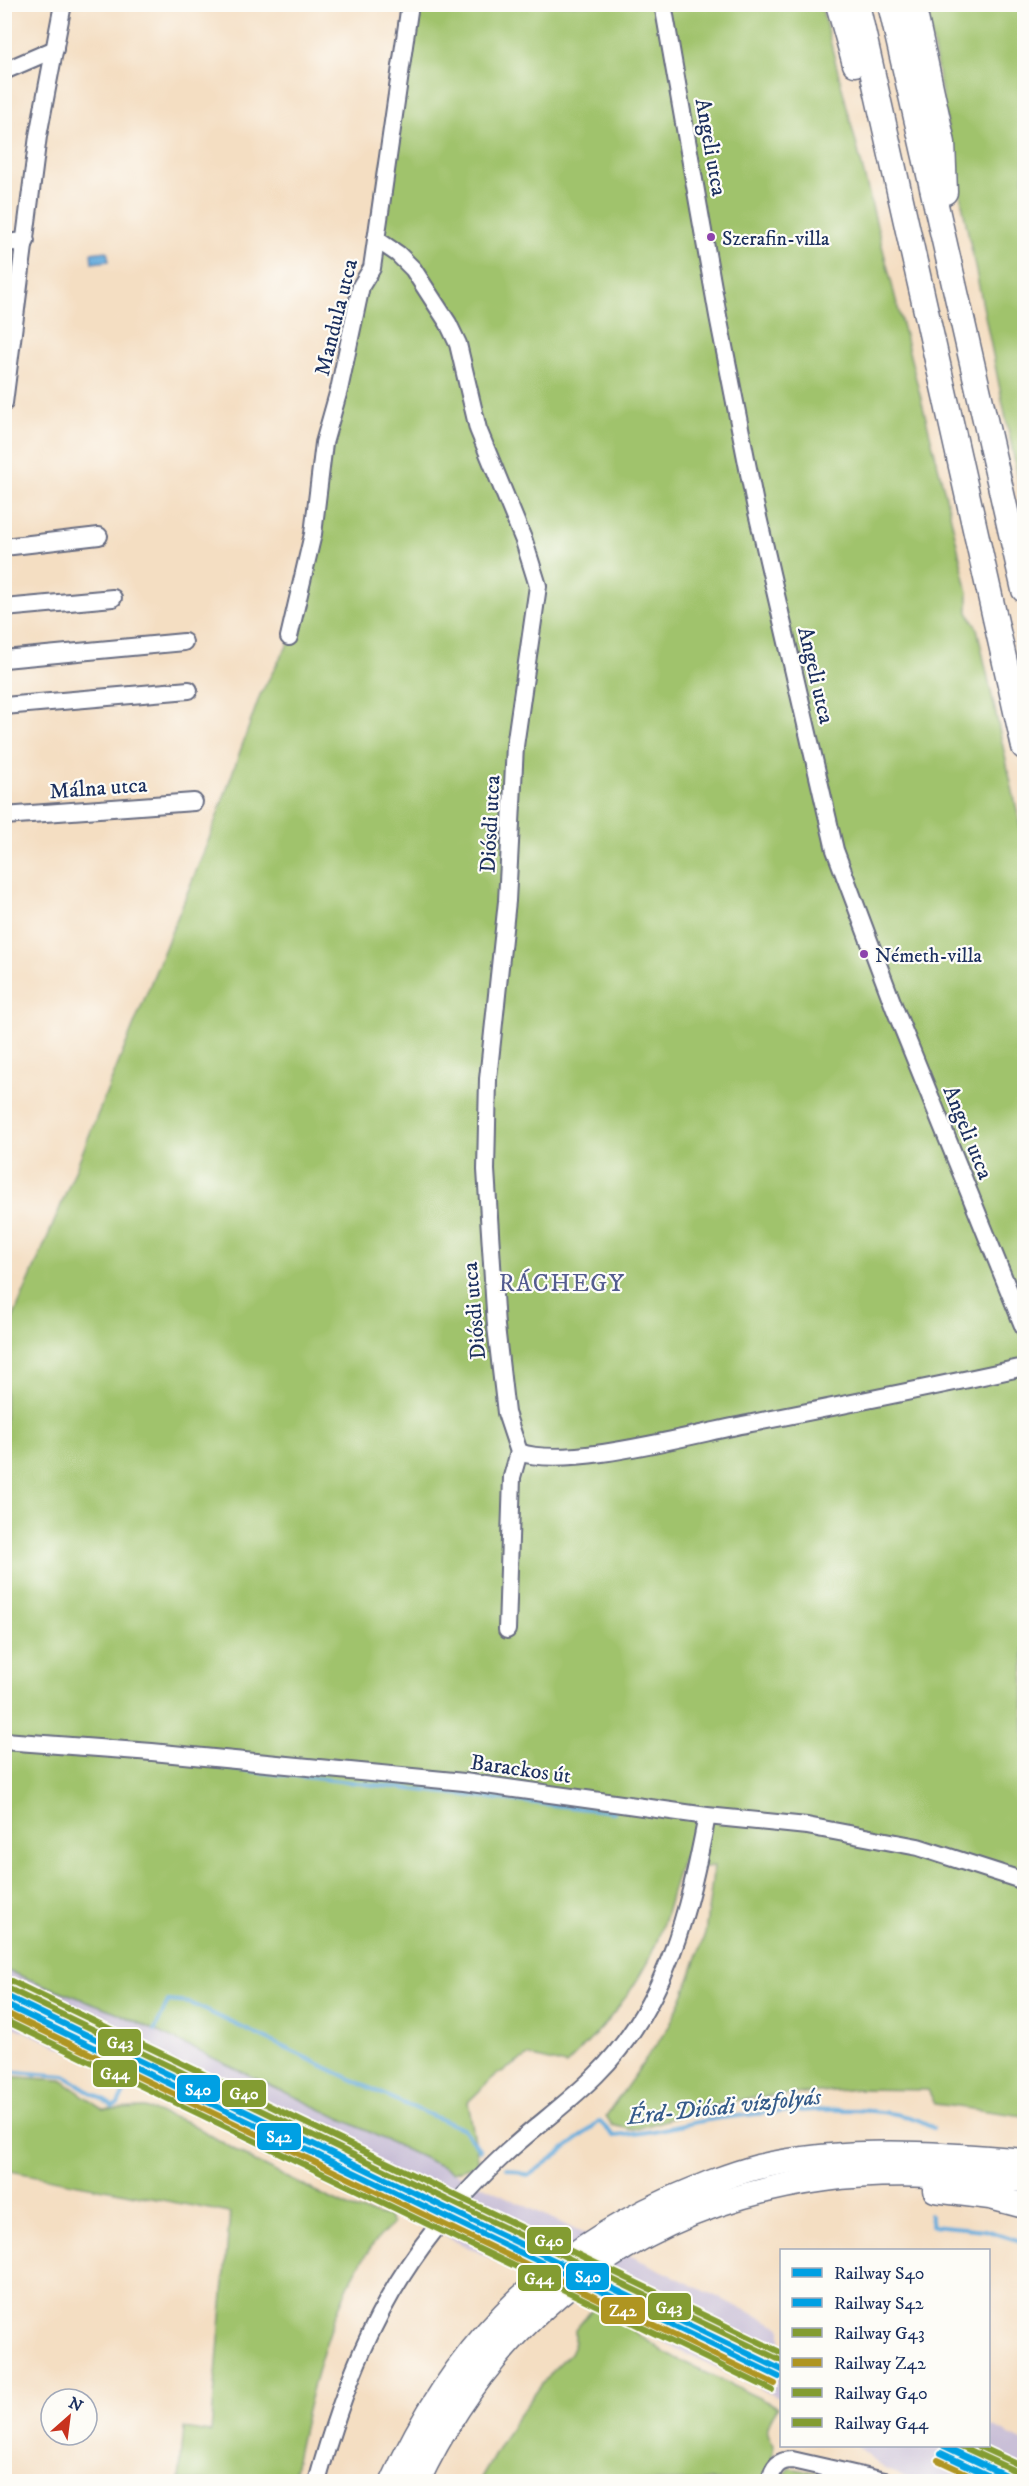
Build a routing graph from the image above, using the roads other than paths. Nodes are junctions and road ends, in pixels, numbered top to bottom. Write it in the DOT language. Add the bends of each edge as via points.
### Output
graph roads {
  1 [pos="63,4"];
  2 [pos="410,4"];
  3 [pos="663,4"];
  4 [pos="838,4"];
  5 [pos="857,4"];
  6 [pos="890,4"];
  7 [pos="913,4"];
  8 [pos="55,49"];
  9 [pos="4,71"];
  10 [pos="889,145"];
  11 [pos="376,239"];
  12 [pos="26,241"];
  13 [pos="4,243"];
  14 [pos="947,245"];
  15 [pos="11,304"];
  16 [pos="4,403"];
  17 [pos="99,536"];
  18 [pos="4,547"];
  19 [pos="1024,590"];
  20 [pos="113,598"];
  21 [pos="4,608"];
  22 [pos="290,637"];
  23 [pos="184,642"];
  24 [pos="4,659"];
  25 [pos="189,690"];
  26 [pos="4,706"];
  27 [pos="1024,747"];
  28 [pos="194,802"];
  29 [pos="4,816"];
  30 [pos="1024,1328"];
  31 [pos="1024,1367"];
  32 [pos="519,1452"];
  33 [pos="507,1630"];
  34 [pos="4,1741"];
  35 [pos="707,1816"];
  36 [pos="1024,1881"];
  37 [pos="1024,2161"];
  38 [pos="1024,2180"];
  39 [pos="780,2186"];
  40 [pos="681,2206"];
  41 [pos="1024,2206"];
  42 [pos="771,2477"];
  43 [pos="317,2481"];
  44 [pos="393,2481"];
  45 [pos="417,2481"];
  46 [pos="889,2481"];
  1 -- 8 [label="street"];
  2 -- 11 [label="street, Mandula utca"];
  3 -- 30 [label="street, Angeli utca" via="750,482 830,830 894,1007"];
  4 -- 10 [label="highway" via="868,112"];
  5 -- 10 [label="highway"];
  6 -- 14 [label="highway"];
  7 -- 14 [label="highway" via="943,143"];
  8 -- 9 [label="street"];
  8 -- 12 [label="street" via="38,136"];
  10 -- 27 [label="highway"];
  11 -- 22 [label="street, Mandula utca" via="372,268 361,286 324,443 313,534"];
  11 -- 32 [label="street, Diósdi utca" via="413,269 458,344 478,429 538,586 515,746 507,901 488,1079 486,1170 506,1413"];
  12 -- 13 [label="street"];
  12 -- 15 [label="street"];
  14 -- 19 [label="highway"];
  15 -- 16 [label="street"];
  17 -- 18 [label="street"];
  20 -- 21 [label="street"];
  23 -- 24 [label="street"];
  25 -- 26 [label="street"];
  28 -- 29 [label="street, Málna utca"];
  31 -- 32 [label="street" via="632,1447 558,1459"];
  32 -- 33 [label="street" via="512,1477"];
  34 -- 35 [label="street, Barackos út" via="464,1782"];
  35 -- 36 [label="street, Barackos út" via="885,1839"];
  35 -- 43 [label="street" via="676,1947 651,2000 597,2074 505,2154 452,2209 413,2260 390,2294 348,2381"];
  37 -- 40 [label="highway" via="891,2153 811,2159 758,2168"];
  38 -- 39 [label="highway" via="890,2175 827,2178"];
  39 -- 40 [label="highway"];
  39 -- 41 [label="highway" via="956,2192"];
  40 -- 44 [label="highway" via="637,2214 577,2250 526,2292 492,2325 459,2366 424,2419"];
  40 -- 45 [label="highway" via="646,2235 567,2286 511,2340 460,2403"];
  42 -- 46 [label="street" via="783,2460 792,2460"];
}
